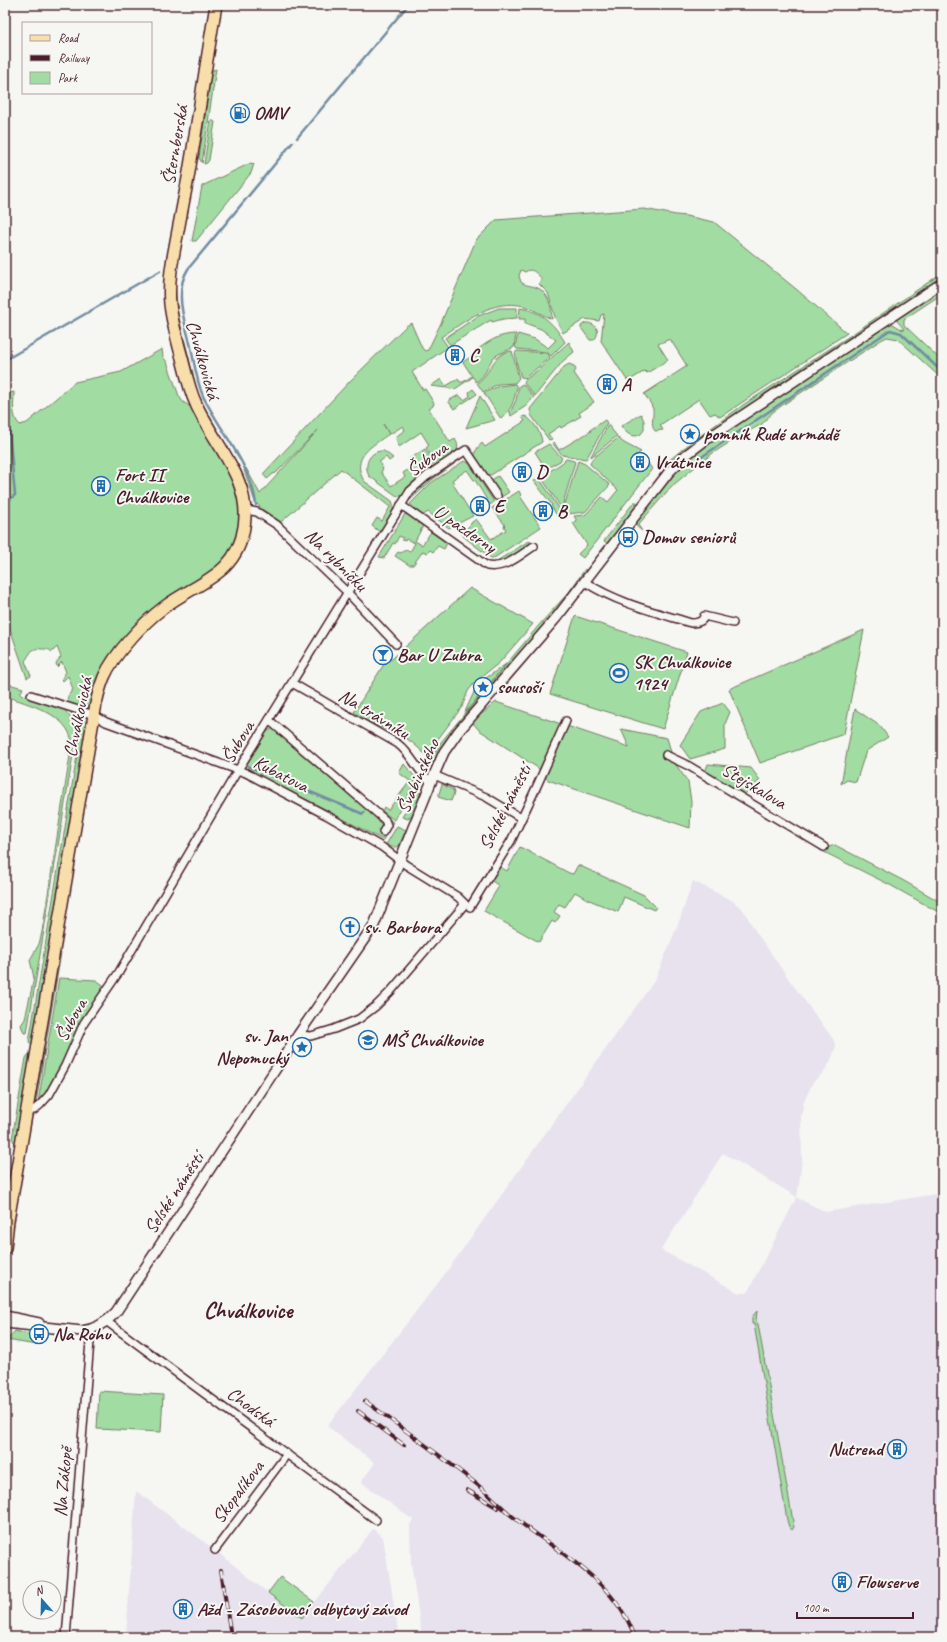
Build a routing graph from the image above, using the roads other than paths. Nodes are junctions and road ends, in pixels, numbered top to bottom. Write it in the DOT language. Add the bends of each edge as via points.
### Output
graph roads {
  1 [pos="216,5"];
  2 [pos="942,283"];
  3 [pos="169,291"];
  4 [pos="497,496"];
  5 [pos="401,505"];
  6 [pos="246,510"];
  7 [pos="534,546"];
  8 [pos="585,582"];
  9 [pos="347,592"];
  10 [pos="734,623"];
  11 [pos="396,644"];
  12 [pos="292,683"];
  13 [pos="31,695"];
  14 [pos="94,715"];
  15 [pos="269,720"];
  16 [pos="566,720"];
  17 [pos="666,755"];
  18 [pos="238,770"];
  19 [pos="432,778"];
  20 [pos="521,818"];
  21 [pos="383,832"];
  22 [pos="824,847"];
  23 [pos="400,861"];
  24 [pos="468,905"];
  25 [pos="298,1035"];
  26 [pos="27,1112"];
  27 [pos="6,1226"];
  28 [pos="5,1248"];
  29 [pos="5,1316"];
  30 [pos="106,1321"];
  31 [pos="5,1323"];
  32 [pos="54,1328"];
  33 [pos="91,1329"];
  34 [pos="287,1454"];
  35 [pos="376,1520"];
  36 [pos="215,1550"];
  37 [pos="66,1637"];
  1 -- 3 [label="main road, Šternberská"];
  2 -- 8 [label="street, Švabinského" via="700,444 666,477"];
  3 -- 6 [label="main road, Chválkovická" via="174,328 191,393 236,475"];
  4 -- 5 [label="street, Šubova" via="466,450 423,479 410,491"];
  5 -- 7 [label="street, U pazderny" via="487,566 499,567"];
  5 -- 9 [label="street, Šubova"];
  6 -- 9 [label="street, Na rybníčku" via="257,512 273,521"];
  6 -- 14 [label="main road, Chválkovická" via="243,536 230,561 214,578 160,611 121,651 103,679"];
  8 -- 10 [label="street" via="604,594 691,623 699,622 704,616"];
  8 -- 19 [label="street, Švabinského" via="458,732 444,752"];
  9 -- 11 [label="street, Na rybníčku"];
  9 -- 12 [label="street, Šubova"];
  12 -- 15 [label="street, Šubova"];
  12 -- 19 [label="street, Na trávníku" via="398,744 409,754 425,777"];
  13 -- 14 [label="street, Kubatova"];
  14 -- 18 [label="street, Kubatova" via="106,722"];
  14 -- 26 [label="main road, Chválkovická"];
  15 -- 18 [label="street, Šubova"];
  15 -- 21 [label="street, Kubatova" via="385,820 387,825"];
  16 -- 20 [label="street, Selské náměstí"];
  17 -- 22 [label="street, Stejskalova" via="689,766"];
  18 -- 23 [label="street, Kubatova" via="326,815 382,847"];
  18 -- 26 [label="street, Šubova" via="119,972 84,1023 52,1090 40,1105"];
  19 -- 20 [label="street" via="486,797"];
  19 -- 23 [label="street, Švabinského"];
  20 -- 24 [label="street, Selské náměstí" via="511,840"];
  23 -- 24 [label="street, Kubatova"];
  23 -- 25 [label="street, Selské náměstí" via="374,925"];
  24 -- 25 [label="street, Selské náměstí" via="376,1006 359,1019 334,1029 311,1036"];
  25 -- 30 [label="street, Selské náměstí" via="121,1305"];
  26 -- 27 [label="main road, Chválkovická"];
  27 -- 28 [label="main road, Chválkovická"];
  29 -- 32 [label="street, Selské náměstí" via="32,1320"];
  30 -- 33 [label="street, Selské náměstí"];
  30 -- 34 [label="street, Chodská"];
  31 -- 32 [label="street, Selské náměstí"];
  32 -- 33 [label="street, Selské náměstí" via="76,1331"];
  33 -- 37 [label="street, Na Zákopě"];
  34 -- 35 [label="street, Chodská"];
  34 -- 36 [label="street, Skopalíkova"];
}
